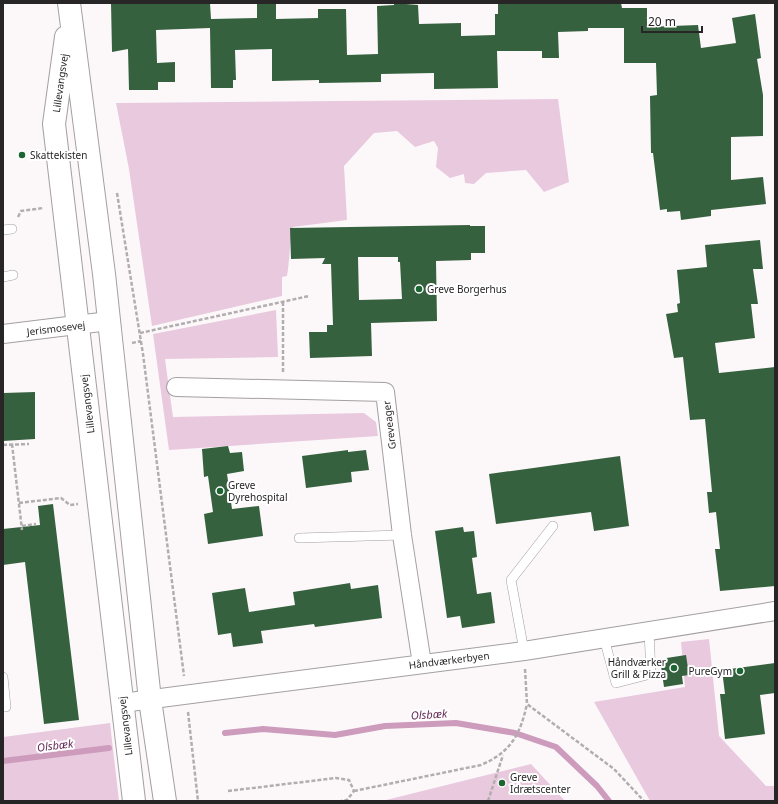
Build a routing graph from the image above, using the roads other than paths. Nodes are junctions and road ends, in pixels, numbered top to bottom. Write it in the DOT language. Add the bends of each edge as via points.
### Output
graph roads {
  1 [pos="70,5"];
  2 [pos="13,276"];
  3 [pos="3,277"];
  4 [pos="109,321"];
  5 [pos="77,325"];
  6 [pos="3,334"];
  7 [pos="176,387"];
  8 [pos="554,526"];
  9 [pos="402,535"];
  10 [pos="299,538"];
  11 [pos="775,611"];
  12 [pos="649,631"];
  13 [pos="604,638"];
  14 [pos="524,651"];
  15 [pos="422,664"];
  16 [pos="3,677"];
  17 [pos="150,700"];
  18 [pos="122,703"];
  19 [pos="6,707"];
  20 [pos="134,801"];
  21 [pos="165,801"];
  1 -- 4 [label="street, Lillevangsvej"];
  1 -- 5 [label="street, Lillevangsvej" via="54,124"];
  2 -- 3 [label="lane"];
  4 -- 5 [label="street, Jerismosevej"];
  4 -- 17 [label="street, Lillevangsvej"];
  5 -- 6 [label="street, Jerismosevej"];
  5 -- 18 [label="street, Lillevangsvej"];
  7 -- 9 [label="street, Greveager" via="385,392"];
  8 -- 14 [label="lane" via="511,580"];
  9 -- 10 [label="lane"];
  9 -- 15 [label="street, Greveager"];
  11 -- 12 [label="street, Håndværkerbyen"];
  12 -- 13 [label="street, Håndværkerbyen"];
  12 -- 13 [label="lane" via="651,674 616,683"];
  13 -- 14 [label="street, Håndværkerbyen"];
  14 -- 15 [label="street, Håndværkerbyen"];
  15 -- 17 [label="street, Håndværkerbyen"];
  16 -- 19 [label="lane"];
  17 -- 18 [label="street, Håndværkerbyen"];
  17 -- 21 [label="street, Lillevangsvej"];
  18 -- 20 [label="street, Lillevangsvej"];
}
